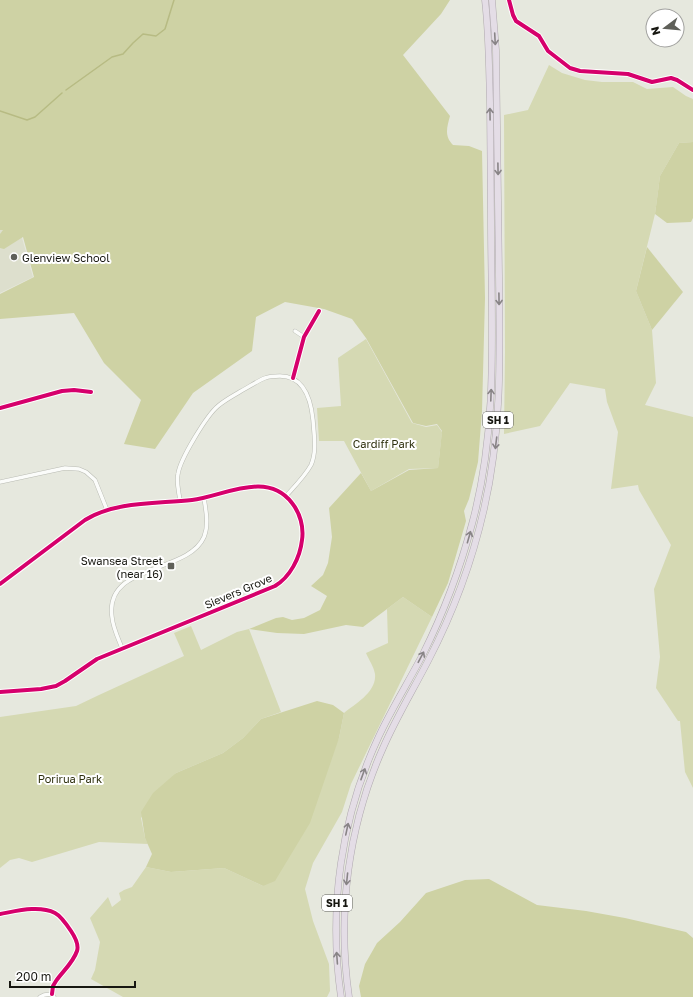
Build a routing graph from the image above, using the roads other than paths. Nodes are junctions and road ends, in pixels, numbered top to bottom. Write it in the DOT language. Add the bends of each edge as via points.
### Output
graph roads {
  1 [pos="485,0"];
  2 [pos="492,0"];
  3 [pos="509,0"];
  4 [pos="693,90"];
  5 [pos="319,311"];
  6 [pos="295,331"];
  7 [pos="304,337"];
  8 [pos="293,378"];
  9 [pos="90,392"];
  10 [pos="0,408"];
  11 [pos="0,482"];
  12 [pos="286,496"];
  13 [pos="204,498"];
  14 [pos="180,501"];
  15 [pos="107,510"];
  16 [pos="0,584"];
  17 [pos="122,648"];
  18 [pos="0,692"];
  19 [pos="0,914"];
  20 [pos="53,995"];
  21 [pos="40,997"];
  22 [pos="341,997"];
  23 [pos="349,997"];
  22 -- 1 [label="highway, SH 1, one-way" via="336,914 340,869 352,811 378,737 424,652 452,588 473,521 486,457 492,354 489,72"];
  2 -- 23 [label="highway, SH 1, one-way" via="496,68 500,368 493,465 474,547 457,598 428,662 382,749 360,813 350,859 345,910"];
  3 -- 4 [label="street" via="516,20 539,36 548,51 570,68 628,74 652,82 671,78"];
  5 -- 7 [label="street"];
  6 -- 7 [label="street"];
  7 -- 8 [label="street"];
  8 -- 12 [label="street" via="301,384 309,398 314,452 311,464"];
  8 -- 14 [label="street" via="265,378 218,406 210,414 180,467"];
  9 -- 10 [label="street" via="62,391"];
  11 -- 15 [label="street" via="65,468 79,469 95,480"];
  12 -- 13 [label="street" via="269,488 254,486"];
  12 -- 17 [label="street, Sievers Grove" via="297,511 303,534 297,558 282,580 275,586"];
  13 -- 14 [label="street"];
  13 -- 17 [label="street" via="207,526 204,538 197,547 185,556 130,580 116,594 111,615"];
  14 -- 15 [label="street"];
  15 -- 16 [label="street" via="85,520"];
  17 -- 18 [label="street, Sievers Grove" via="92,662 56,686"];
  19 -- 20 [label="street" via="26,910 48,911 56,914 73,934 78,948 74,958 56,982"];
  20 -- 21 [label="street"];
}
